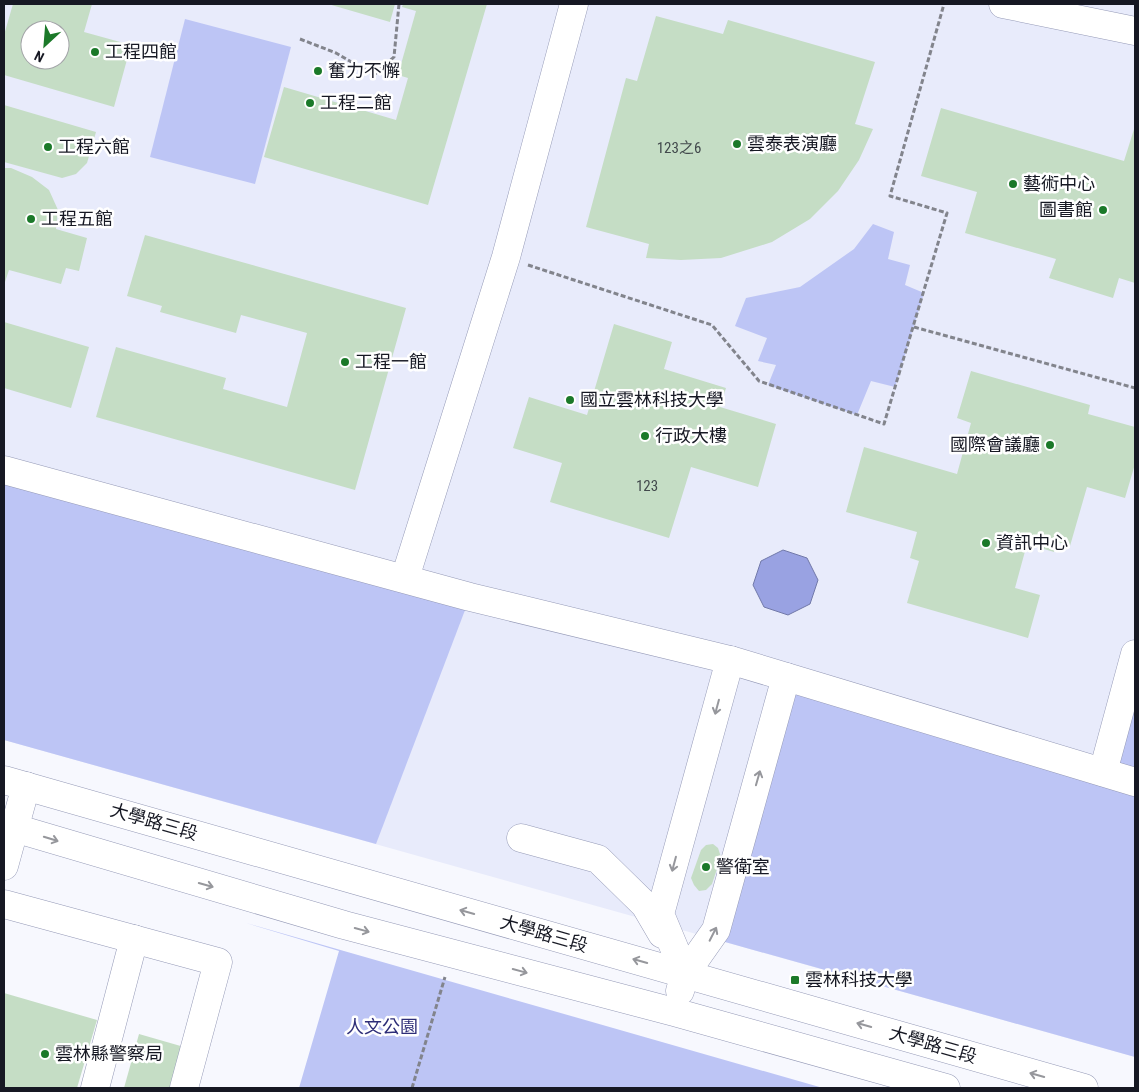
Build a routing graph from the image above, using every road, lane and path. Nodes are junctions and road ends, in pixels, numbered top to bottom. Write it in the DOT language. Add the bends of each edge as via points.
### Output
graph roads {
  1 [pos="399,4"];
  2 [pos="574,4"];
  3 [pos="944,4"];
  4 [pos="1003,4"];
  5 [pos="1071,4"];
  6 [pos="1135,17"];
  7 [pos="1135,31"];
  8 [pos="300,39"];
  9 [pos="506,258"];
  10 [pos="914,327"];
  11 [pos="1135,388"];
  12 [pos="4,470"];
  13 [pos="405,578"];
  14 [pos="1135,654"];
  15 [pos="730,660"];
  16 [pos="786,677"];
  17 [pos="1103,772"];
  18 [pos="1135,782"];
  19 [pos="15,783"];
  20 [pos="10,826"];
  21 [pos="521,838"];
  22 [pos="4,866"];
  23 [pos="4,904"];
  24 [pos="134,939"];
  25 [pos="462,956"];
  26 [pos="685,974"];
  27 [pos="674,1012"];
  28 [pos="95,1088"];
  29 [pos="184,1088"];
  30 [pos="412,1088"];
  31 [pos="946,1088"];
  32 [pos="1084,1088"];
  1 -- 8 [label="path" via="394,57 374,75 336,53"];
  2 -- 9 [label="street"];
  3 -- 10 [label="path" via="890,196 947,213"];
  4 -- 7 [label="street"];
  5 -- 6 [label="street"];
  9 -- 10 [label="path" via="712,325 758,381 884,424"];
  9 -- 13 [label="street"];
  10 -- 11 [label="path"];
  12 -- 13 [label="street"];
  13 -- 15 [label="street" via="470,597"];
  14 -- 17 [label="street"];
  15 -- 16 [label="street"];
  15 -- 26 [label="street, one-way" via="660,914"];
  16 -- 17 [label="street"];
  26 -- 16 [label="street, one-way" via="716,930"];
  17 -- 18 [label="street"];
  19 -- 20 [label="street"];
  26 -- 19 [label="street, 大學路三段, one-way"];
  20 -- 22 [label="street"];
  20 -- 25 [label="street, one-way" via="344,925"];
  21 -- 26 [label="street" via="598,859 645,905"];
  23 -- 24 [label="street"];
  24 -- 28 [label="street"];
  24 -- 29 [label="street" via="218,962"];
  25 -- 27 [label="street, one-way"];
  25 -- 30 [label="path" via="443,979"];
  26 -- 27 [label="street"];
  32 -- 26 [label="street, 大學路三段, one-way"];
  27 -- 31 [label="street"];
}
